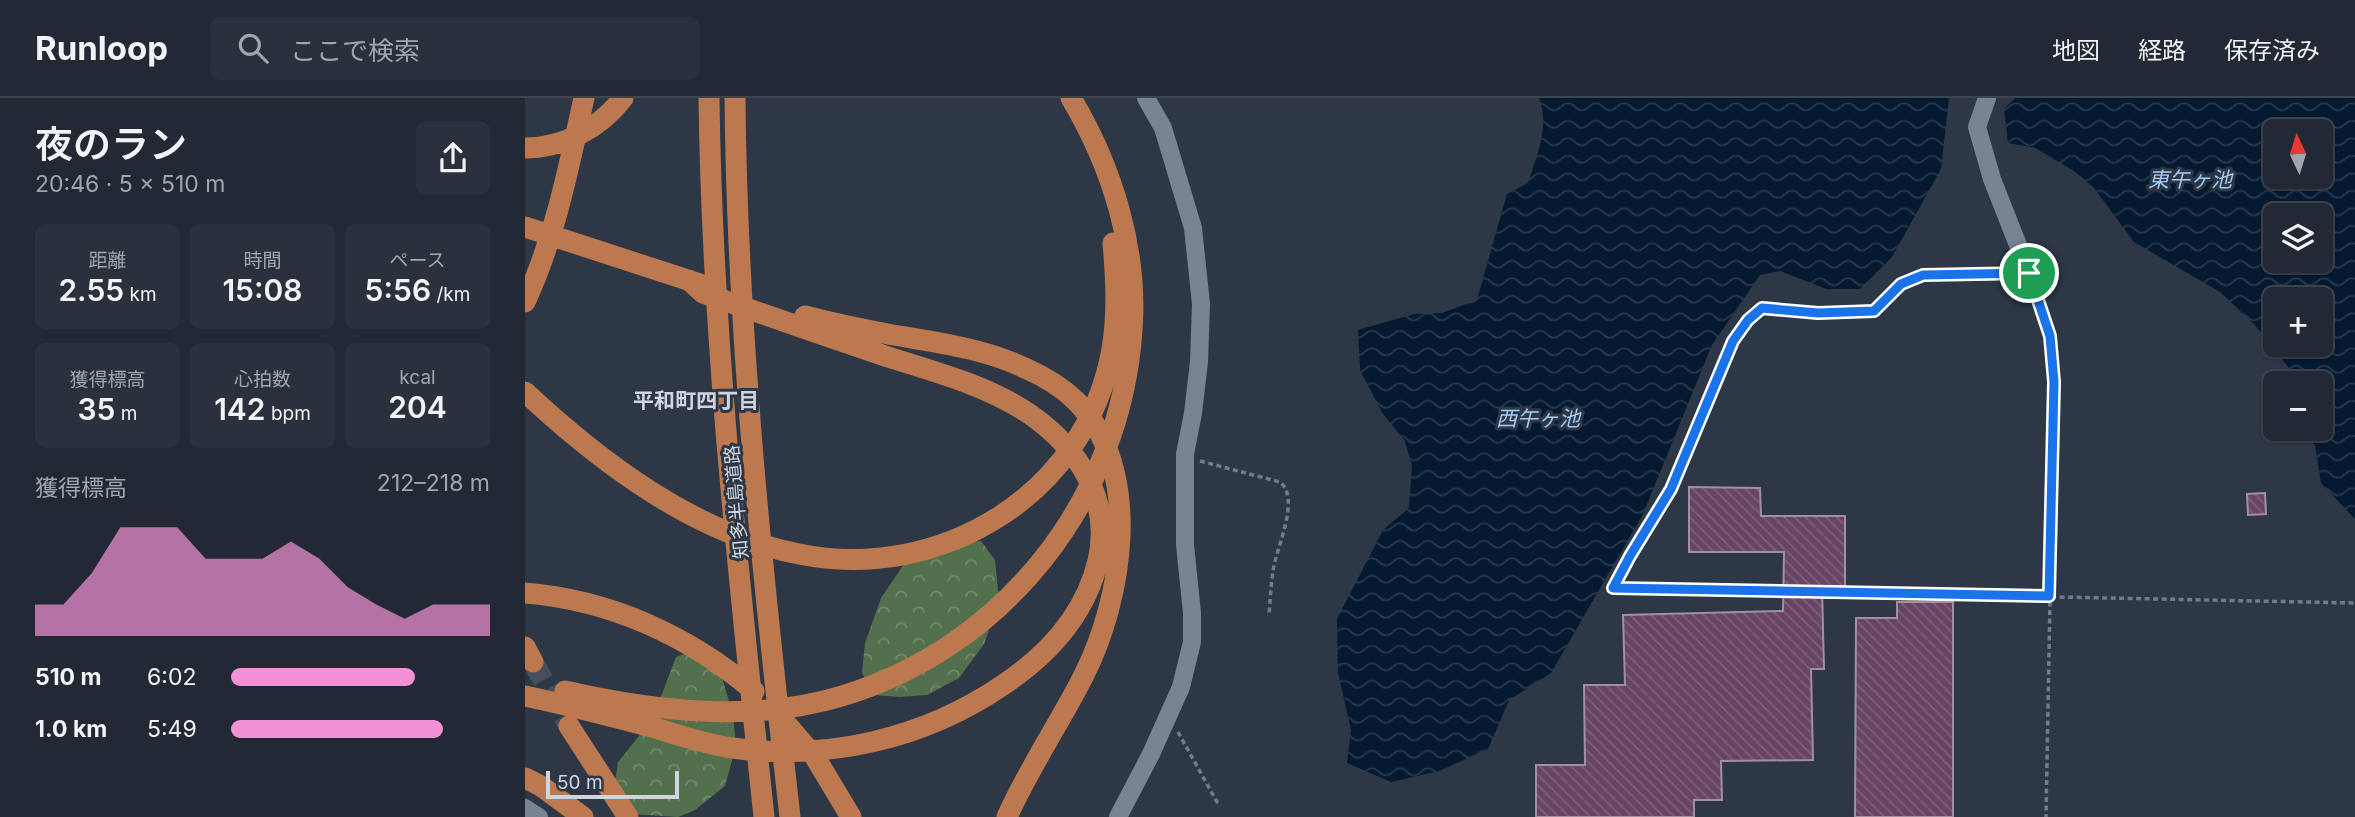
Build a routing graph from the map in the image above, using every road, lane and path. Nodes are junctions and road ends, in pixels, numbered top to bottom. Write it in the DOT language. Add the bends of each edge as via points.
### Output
graph roads {
  1 [pos="584,98"];
  2 [pos="623,98"];
  3 [pos="709,98"];
  4 [pos="735,98"];
  5 [pos="1071,98"];
  6 [pos="1146,98"];
  7 [pos="1987,98"];
  8 [pos="525,148"];
  9 [pos="1101,158"];
  10 [pos="525,227"];
  11 [pos="2029,273"];
  12 [pos="689,280"];
  13 [pos="525,302"];
  14 [pos="525,392"];
  15 [pos="1185,459"];
  16 [pos="525,593"];
  17 [pos="2049,596"];
  18 [pos="2355,603"];
  19 [pos="1269,615"];
  20 [pos="528,664"];
  21 [pos="525,696"];
  22 [pos="1166,720"];
  23 [pos="569,726"];
  24 [pos="525,778"];
  25 [pos="1221,805"];
  26 [pos="525,808"];
  27 [pos="539,817"];
  28 [pos="583,817"];
  29 [pos="628,817"];
  30 [pos="764,817"];
  31 [pos="790,817"];
  32 [pos="851,817"];
  33 [pos="1007,817"];
  34 [pos="1118,817"];
  35 [pos="2046,817"];
  1 -- 13 [label="highway" via="538,274"];
  2 -- 8 [label="highway" via="595,125 565,142"];
  3 -- 30 [label="highway, 知多半島道路" via="719,322"];
  4 -- 31 [label="highway, 知多半島道路" via="745,329"];
  5 -- 9 [label="highway"];
  6 -- 15 [label="street" via="1163,128 1193,228 1201,304 1199,362"];
  7 -- 11 [label="street" via="1977,127"];
  9 -- 14 [label="highway" via="1115,269 1115,312 1112,350 1098,397 1056,470 1001,516 957,539 911,554 860,560 800,555 750,540 704,521 624,474"];
  9 -- 20 [label="highway" via="1119,207 1132,291 1133,329 1123,396 1099,471 1042,562 1013,594 951,645 877,684 815,704 765,710 637,705"];
  10 -- 12 [label="highway"];
  11 -- 17 [label="path" via="2050,336 2054,382"];
  11 -- 17 [label="path" via="1923,275 1901,284 1874,311 1762,308 1733,341 1671,489 1613,588"];
  12 -- 21 [label="highway" via="703,293 946,376 1031,415 1064,442 1088,475 1097,497 1101,536 1085,599 1039,658 984,698 899,736 856,746 773,751 731,748"];
  12 -- 33 [label="highway" via="802,316 951,345 1025,368 1054,383 1097,428 1119,505 1121,539 1113,594 1084,675"];
  15 -- 19 [label="path" via="1286,486 1287,517 1273,569"];
  15 -- 22 [label="street" via="1192,642 1181,687"];
  16 -- 32 [label="highway" via="625,614 707,655 764,699 792,729"];
  17 -- 18 [label="path"];
  17 -- 35 [label="path"];
  22 -- 25 [label="path" via="1176,727"];
  22 -- 34 [label="street"];
  23 -- 29 [label="highway"];
  24 -- 28 [label="highway"];
  26 -- 27 [label="street"];
}
